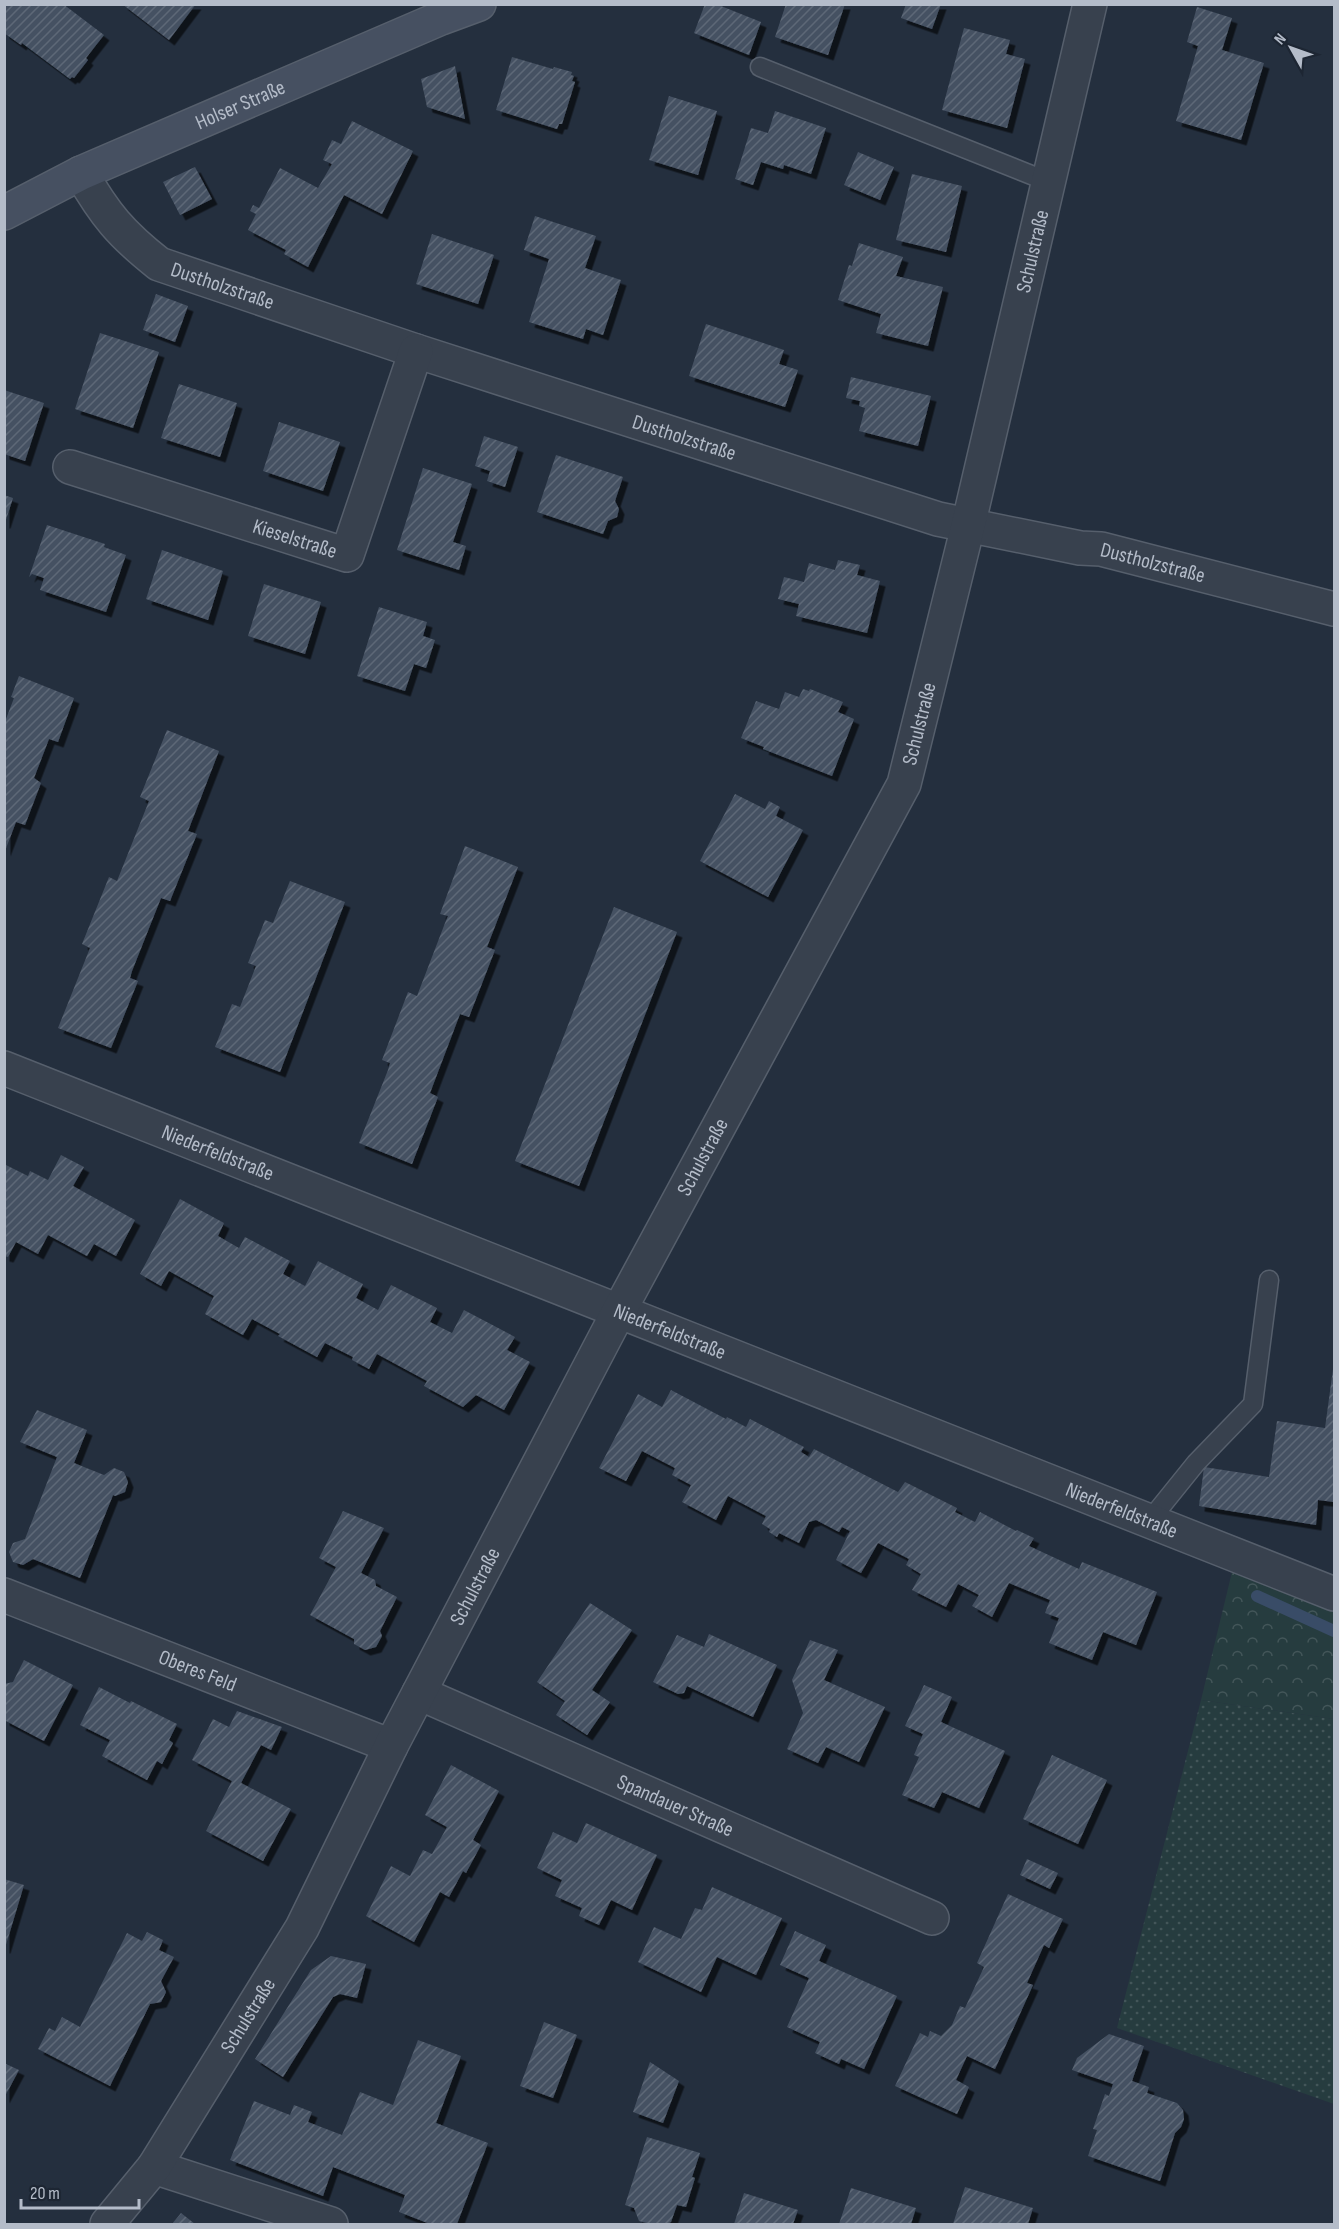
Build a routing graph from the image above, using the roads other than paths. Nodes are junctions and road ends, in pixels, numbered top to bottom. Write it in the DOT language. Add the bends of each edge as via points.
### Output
graph roads {
  1 [pos="479,4"];
  2 [pos="1090,4"];
  3 [pos="440,11"];
  4 [pos="760,67"];
  5 [pos="81,173"];
  6 [pos="1049,182"];
  7 [pos="4,213"];
  8 [pos="416,351"];
  9 [pos="70,467"];
  10 [pos="968,526"];
  11 [pos="1335,609"];
  12 [pos="4,1068"];
  13 [pos="1269,1280"];
  14 [pos="619,1311"];
  15 [pos="1150,1520"];
  16 [pos="1335,1594"];
  17 [pos="4,1595"];
  18 [pos="419,1694"];
  19 [pos="391,1746"];
  20 [pos="932,1918"];
  21 [pos="154,2167"];
  22 [pos="107,2224"];
  23 [pos="331,2224"];
  1 -- 3 [label="main road, Holser Straße"];
  2 -- 6 [label="street, Schulstraße"];
  3 -- 5 [label="main road, Holser Straße"];
  4 -- 6 [label="lane"];
  5 -- 7 [label="main road, Holser Straße"];
  5 -- 8 [label="street, Dustholzstraße" via="101,209 129,240 159,264"];
  6 -- 10 [label="street, Schulstraße"];
  8 -- 9 [label="street, Kieselstraße" via="347,555"];
  8 -- 10 [label="street, Dustholzstraße"];
  10 -- 11 [label="street, Dustholzstraße" via="1101,549"];
  10 -- 14 [label="street, Schulstraße" via="904,784"];
  12 -- 14 [label="street, Niederfeldstraße"];
  13 -- 15 [label="lane" via="1253,1404 1196,1462"];
  14 -- 15 [label="street, Niederfeldstraße"];
  14 -- 18 [label="street, Schulstraße"];
  15 -- 16 [label="street, Niederfeldstraße"];
  17 -- 19 [label="street, Oberes Feld"];
  18 -- 19 [label="street, Schulstraße"];
  18 -- 20 [label="street, Spandauer Straße"];
  19 -- 21 [label="street, Schulstraße" via="302,1928"];
  21 -- 22 [label="street, Schulstraße"];
  21 -- 23 [label="street"];
}
